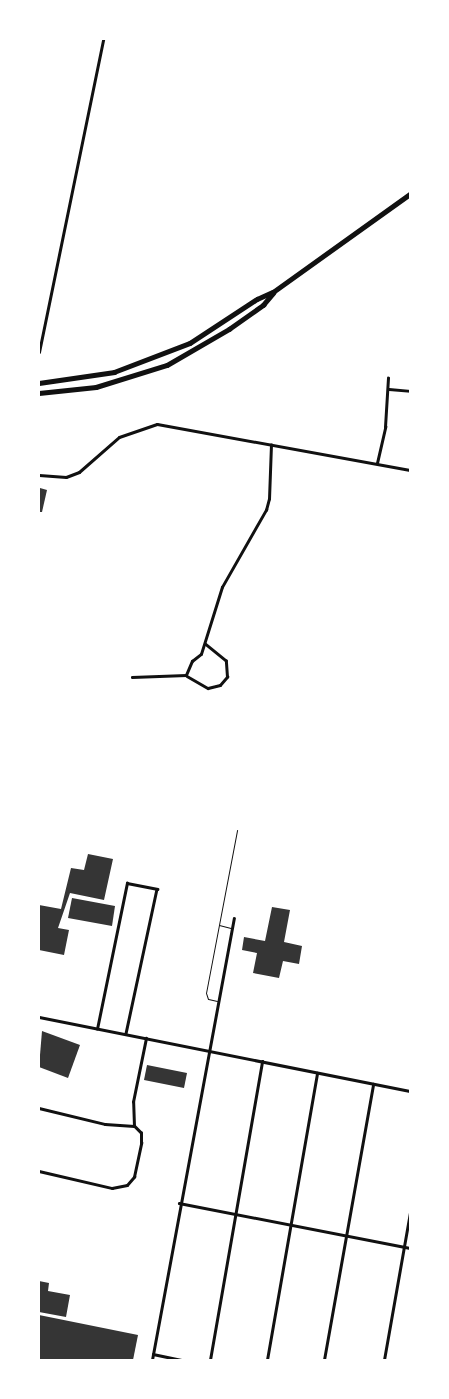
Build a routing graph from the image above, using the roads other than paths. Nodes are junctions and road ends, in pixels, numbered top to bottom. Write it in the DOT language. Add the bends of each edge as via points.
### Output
graph roads {
  1 [pos="103,39"];
  2 [pos="410,194"];
  3 [pos="274,292"];
  4 [pos="39,352"];
  5 [pos="388,378"];
  6 [pos="39,383"];
  7 [pos="389,389"];
  8 [pos="410,391"];
  9 [pos="39,393"];
  10 [pos="271,445"];
  11 [pos="377,463"];
  12 [pos="410,470"];
  13 [pos="39,475"];
  14 [pos="206,645"];
  15 [pos="186,676"];
  16 [pos="132,677"];
  17 [pos="237,830"];
  18 [pos="234,919"];
  19 [pos="218,926"];
  20 [pos="232,928"];
  21 [pos="217,1001"];
  22 [pos="39,1017"];
  23 [pos="97,1029"];
  24 [pos="126,1034"];
  25 [pos="146,1038"];
  26 [pos="208,1050"];
  27 [pos="262,1061"];
  28 [pos="317,1072"];
  29 [pos="373,1084"];
  30 [pos="410,1091"];
  31 [pos="39,1108"];
  32 [pos="134,1126"];
  33 [pos="39,1171"];
  34 [pos="179,1203"];
  35 [pos="410,1213"];
  36 [pos="235,1215"];
  37 [pos="290,1225"];
  38 [pos="346,1236"];
  39 [pos="404,1247"];
  40 [pos="410,1248"];
  41 [pos="153,1354"];
  42 [pos="152,1360"];
  43 [pos="182,1360"];
  44 [pos="210,1360"];
  45 [pos="267,1360"];
  46 [pos="324,1360"];
  47 [pos="384,1360"];
  1 -- 4 [label="street"];
  2 -- 3 [label="main road"];
  3 -- 6 [label="main road" via="257,299 210,332 156,358 114,372"];
  3 -- 9 [label="main road" via="263,305 229,330 167,365 96,387"];
  5 -- 7 [label="street"];
  7 -- 8 [label="street"];
  7 -- 11 [label="street"];
  10 -- 11 [label="street"];
  10 -- 13 [label="street" via="156,424 119,437 79,472 66,477"];
  10 -- 14 [label="street" via="266,510 222,587"];
  11 -- 12 [label="street"];
  14 -- 15 [label="street" via="192,661"];
  14 -- 15 [label="street" via="226,661 227,676 220,685 208,688"];
  15 -- 16 [label="street"];
  17 -- 19 [label="lane"];
  18 -- 20 [label="street"];
  19 -- 20 [label="lane"];
  19 -- 21 [label="lane" via="206,996"];
  20 -- 21 [label="street"];
  21 -- 26 [label="street"];
  22 -- 23 [label="street"];
  23 -- 24 [label="street"];
  23 -- 24 [label="street" via="127,883 156,889"];
  24 -- 25 [label="street"];
  25 -- 26 [label="street"];
  25 -- 32 [label="street" via="133,1102"];
  26 -- 27 [label="street"];
  26 -- 34 [label="street"];
  27 -- 28 [label="street"];
  27 -- 36 [label="street"];
  28 -- 29 [label="street"];
  28 -- 37 [label="street"];
  29 -- 30 [label="street"];
  29 -- 38 [label="street"];
  31 -- 32 [label="street" via="105,1124"];
  32 -- 33 [label="street" via="140,1132 142,1143 134,1177 127,1185 112,1188"];
  34 -- 36 [label="street"];
  34 -- 41 [label="street"];
  35 -- 39 [label="street"];
  36 -- 37 [label="street"];
  36 -- 44 [label="street"];
  37 -- 38 [label="street"];
  37 -- 45 [label="street"];
  38 -- 39 [label="street"];
  38 -- 46 [label="street"];
  39 -- 40 [label="street"];
  39 -- 47 [label="street"];
  41 -- 42 [label="street"];
  41 -- 43 [label="street"];
}
